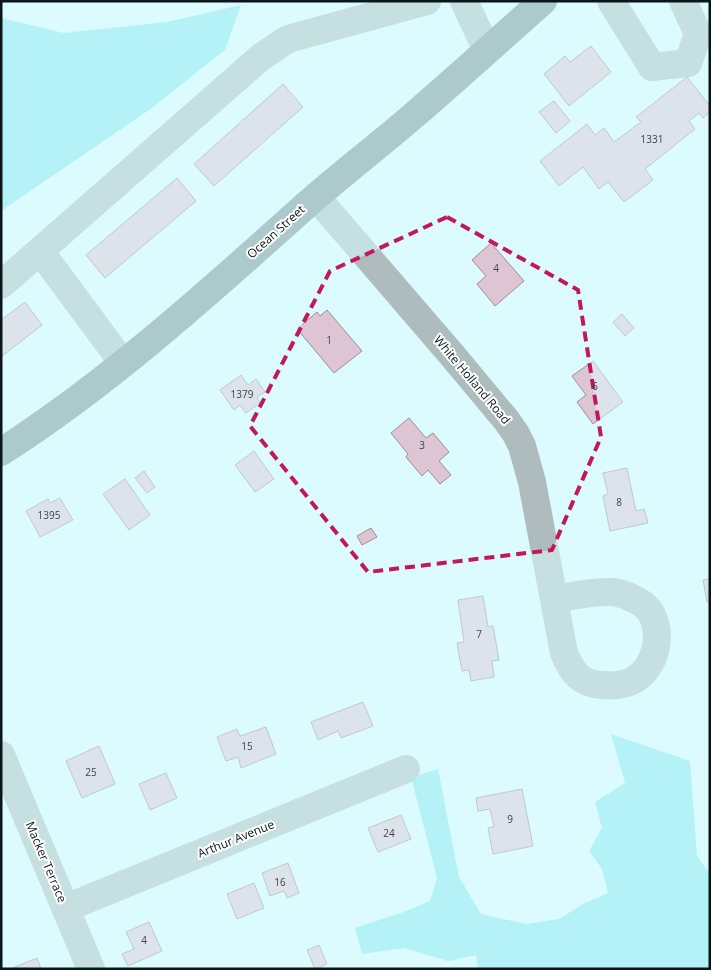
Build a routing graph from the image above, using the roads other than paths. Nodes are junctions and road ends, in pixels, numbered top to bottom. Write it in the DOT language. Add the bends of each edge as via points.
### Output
graph roads {
  1 [pos="427,1"];
  2 [pos="464,1"];
  3 [pos="544,1"];
  4 [pos="612,1"];
  5 [pos="683,1"];
  6 [pos="487,50"];
  7 [pos="316,197"];
  8 [pos="40,252"];
  9 [pos="1,285"];
  10 [pos="123,363"];
  11 [pos="1,452"];
  12 [pos="554,599"];
  13 [pos="1,755"];
  14 [pos="406,769"];
  15 [pos="66,908"];
  16 [pos="91,969"];
  1 -- 8 [label="street" via="288,39 261,56"];
  2 -- 6 [label="street"];
  3 -- 6 [label="main road, Ocean Street"];
  4 -- 5 [label="street" via="652,67 688,64 698,34"];
  6 -- 7 [label="main road, Ocean Street"];
  7 -- 10 [label="main road, Ocean Street"];
  7 -- 12 [label="street, White Holland Road" via="516,434 532,482"];
  8 -- 9 [label="street"];
  8 -- 10 [label="street"];
  10 -- 11 [label="main road, Ocean Street" via="73,403"];
  13 -- 15 [label="street, Macker Terrace"];
  14 -- 15 [label="street, Arthur Avenue"];
  15 -- 16 [label="street, Macker Terrace"];
}
